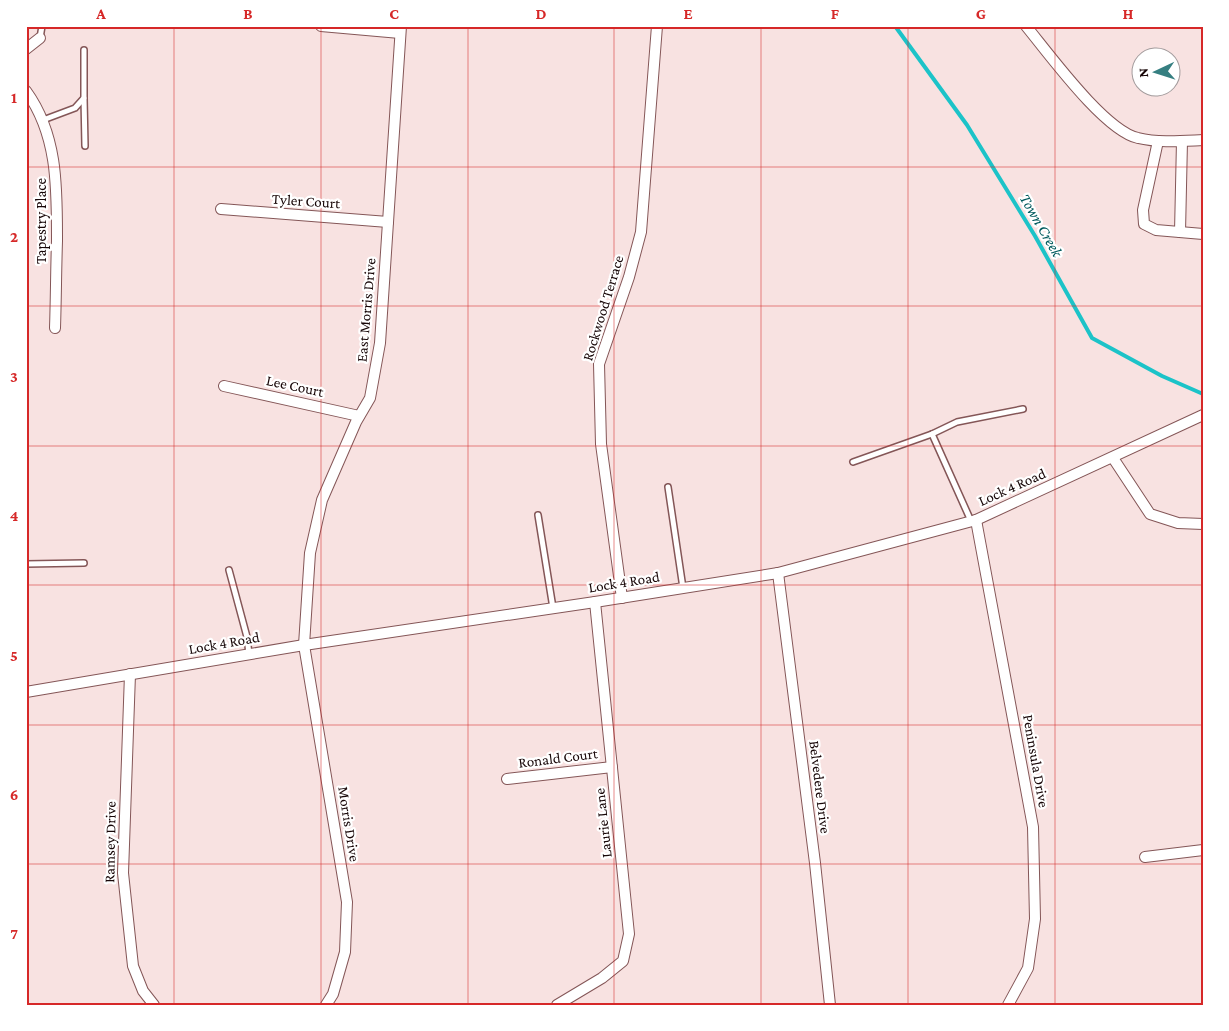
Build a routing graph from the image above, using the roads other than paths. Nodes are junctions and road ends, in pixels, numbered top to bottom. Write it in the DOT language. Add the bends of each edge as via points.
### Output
graph roads {
  1 [pos="42,26"];
  2 [pos="321,26"];
  3 [pos="657,26"];
  4 [pos="1026,26"];
  5 [pos="400,29"];
  6 [pos="40,38"];
  7 [pos="26,49"];
  8 [pos="84,50"];
  9 [pos="26,90"];
  10 [pos="84,98"];
  11 [pos="42,120"];
  12 [pos="1182,140"];
  13 [pos="1203,140"];
  14 [pos="1158,141"];
  15 [pos="85,146"];
  16 [pos="221,209"];
  17 [pos="388,222"];
  18 [pos="1180,232"];
  19 [pos="1203,234"];
  20 [pos="55,328"];
  21 [pos="224,386"];
  22 [pos="1023,409"];
  23 [pos="359,416"];
  24 [pos="1203,416"];
  25 [pos="932,434"];
  26 [pos="1112,458"];
  27 [pos="853,462"];
  28 [pos="668,487"];
  29 [pos="538,515"];
  30 [pos="974,521"];
  31 [pos="1203,524"];
  32 [pos="84,563"];
  33 [pos="26,564"];
  34 [pos="229,570"];
  35 [pos="778,573"];
  36 [pos="683,588"];
  37 [pos="622,598"];
  38 [pos="595,602"];
  39 [pos="553,608"];
  40 [pos="304,645"];
  41 [pos="249,654"];
  42 [pos="130,674"];
  43 [pos="26,692"];
  44 [pos="612,767"];
  45 [pos="507,779"];
  46 [pos="1203,850"];
  47 [pos="1145,857"];
  48 [pos="154,1005"];
  49 [pos="326,1005"];
  50 [pos="558,1005"];
  51 [pos="830,1005"];
  52 [pos="1008,1005"];
  1 -- 6 [label="lane"];
  2 -- 5 [label="street"];
  3 -- 37 [label="street, Rockwood Terrace" via="642,232 630,277 599,364 601,444"];
  4 -- 14 [label="street" via="1091,104 1114,126 1136,138"];
  5 -- 17 [label="street, East Morris Drive"];
  6 -- 7 [label="street"];
  8 -- 10 [label="lane"];
  9 -- 11 [label="street, Tapestry Place"];
  10 -- 11 [label="lane" via="75,108"];
  10 -- 15 [label="lane"];
  11 -- 20 [label="street, Tapestry Place" via="49,135 57,188"];
  12 -- 13 [label="street"];
  12 -- 14 [label="street"];
  12 -- 18 [label="street"];
  14 -- 18 [label="street" via="1143,210 1144,224 1156,230"];
  16 -- 17 [label="street, Tyler Court"];
  17 -- 23 [label="street, East Morris Drive" via="380,343 370,398"];
  18 -- 19 [label="street"];
  21 -- 23 [label="street, Lee Court"];
  22 -- 25 [label="lane" via="957,422"];
  23 -- 40 [label="street, East Morris Drive" via="322,500 310,553"];
  24 -- 26 [label="street, Lock 4 Road"];
  25 -- 27 [label="lane"];
  25 -- 30 [label="lane"];
  26 -- 30 [label="street, Lock 4 Road"];
  26 -- 31 [label="street" via="1150,514 1178,523"];
  28 -- 36 [label="lane"];
  29 -- 39 [label="lane"];
  30 -- 35 [label="street, Lock 4 Road"];
  30 -- 52 [label="street, Peninsula Drive" via="1033,826 1035,919 1028,968"];
  32 -- 33 [label="lane"];
  34 -- 41 [label="lane"];
  35 -- 36 [label="street, Lock 4 Road"];
  35 -- 51 [label="street, Belvedere Drive"];
  36 -- 37 [label="street, Lock 4 Road"];
  37 -- 38 [label="street, Lock 4 Road"];
  38 -- 39 [label="street, Lock 4 Road"];
  38 -- 44 [label="street, Laurie Lane"];
  39 -- 40 [label="street, Lock 4 Road"];
  40 -- 41 [label="street, Lock 4 Road"];
  40 -- 49 [label="street, Morris Drive" via="347,902 345,952 333,994"];
  41 -- 42 [label="street, Lock 4 Road"];
  42 -- 43 [label="street, Lock 4 Road"];
  42 -- 48 [label="street, Ramsey Drive" via="123,873 133,966"];
  44 -- 45 [label="street, Ronald Court"];
  44 -- 50 [label="street, Laurie Lane" via="629,934 624,960"];
  46 -- 47 [label="street"];
}
